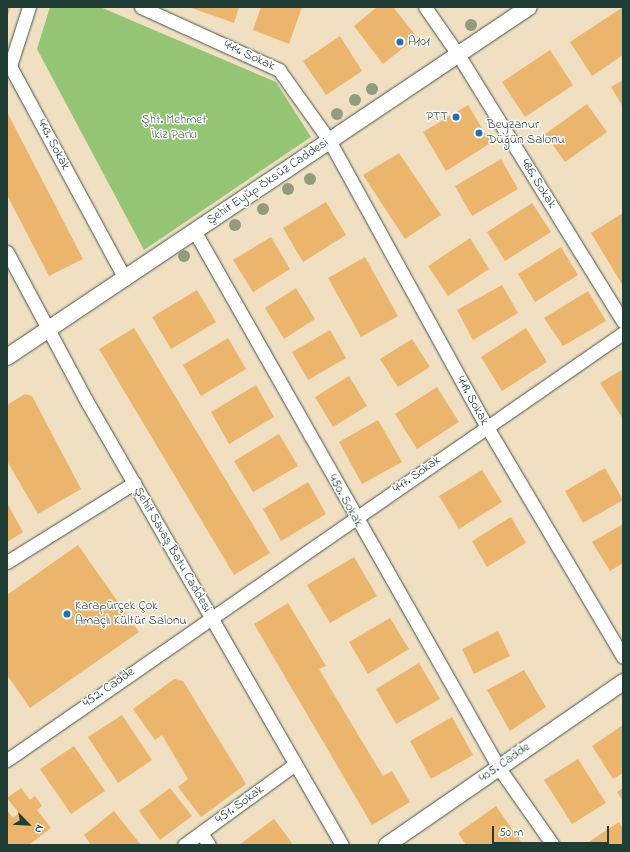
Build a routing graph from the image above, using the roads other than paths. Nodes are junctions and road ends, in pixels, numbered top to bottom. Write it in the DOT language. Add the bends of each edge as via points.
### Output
graph roads {
  1 [pos="30,7"];
  2 [pos="143,7"];
  3 [pos="425,7"];
  4 [pos="529,7"];
  5 [pos="459,56"];
  6 [pos="329,140"];
  7 [pos="195,232"];
  8 [pos="7,252"];
  9 [pos="125,278"];
  10 [pos="623,322"];
  11 [pos="49,330"];
  12 [pos="623,333"];
  13 [pos="7,357"];
  14 [pos="487,427"];
  15 [pos="134,483"];
  16 [pos="355,518"];
  17 [pos="7,562"];
  18 [pos="211,617"];
  19 [pos="623,657"];
  20 [pos="623,682"];
  21 [pos="7,760"];
  22 [pos="295,764"];
  23 [pos="499,768"];
  24 [pos="201,833"];
  25 [pos="184,845"];
  26 [pos="209,845"];
  27 [pos="342,845"];
  28 [pos="387,845"];
  29 [pos="553,845"];
  1 -- 9 [label="street, 443. Sokak" via="10,66"];
  2 -- 6 [label="street, 444. Sokak" via="279,70"];
  3 -- 5 [label="street, 486. Sokak"];
  4 -- 5 [label="street, Şehit Eyüp Öksüz Caddesi"];
  5 -- 6 [label="street, Şehit Eyüp Öksüz Caddesi"];
  5 -- 10 [label="street, 486. Sokak"];
  6 -- 7 [label="street, Şehit Eyüp Öksüz Caddesi"];
  6 -- 14 [label="street, 449. Sokak"];
  7 -- 9 [label="street, Şehit Eyüp Öksüz Caddesi"];
  7 -- 16 [label="street, 450. Sokak"];
  8 -- 11 [label="street, Şehit Savaş Batu Caddesi"];
  9 -- 11 [label="street, Şehit Eyüp Öksüz Caddesi"];
  11 -- 13 [label="street, Şehit Eyüp Öksüz Caddesi"];
  11 -- 15 [label="street, Şehit Savaş Batu Caddesi"];
  12 -- 14 [label="street, 447. Sokak"];
  14 -- 16 [label="street, 447. Sokak"];
  14 -- 19 [label="street, 449. Sokak"];
  15 -- 17 [label="street"];
  15 -- 18 [label="street, Şehit Savaş Batu Caddesi"];
  16 -- 18 [label="street, 447. Sokak"];
  16 -- 23 [label="street, 450. Sokak"];
  18 -- 21 [label="street, 452. Cadde"];
  18 -- 22 [label="street, Şehit Savaş Batu Caddesi"];
  20 -- 23 [label="street, 405. Cadde"];
  22 -- 24 [label="street, 451. Sokak"];
  22 -- 27 [label="street, Şehit Savaş Batu Caddesi"];
  23 -- 28 [label="street, 405. Cadde"];
  23 -- 29 [label="street, 450. Sokak"];
  24 -- 25 [label="street, 451. Sokak"];
  24 -- 26 [label="street"];
}
